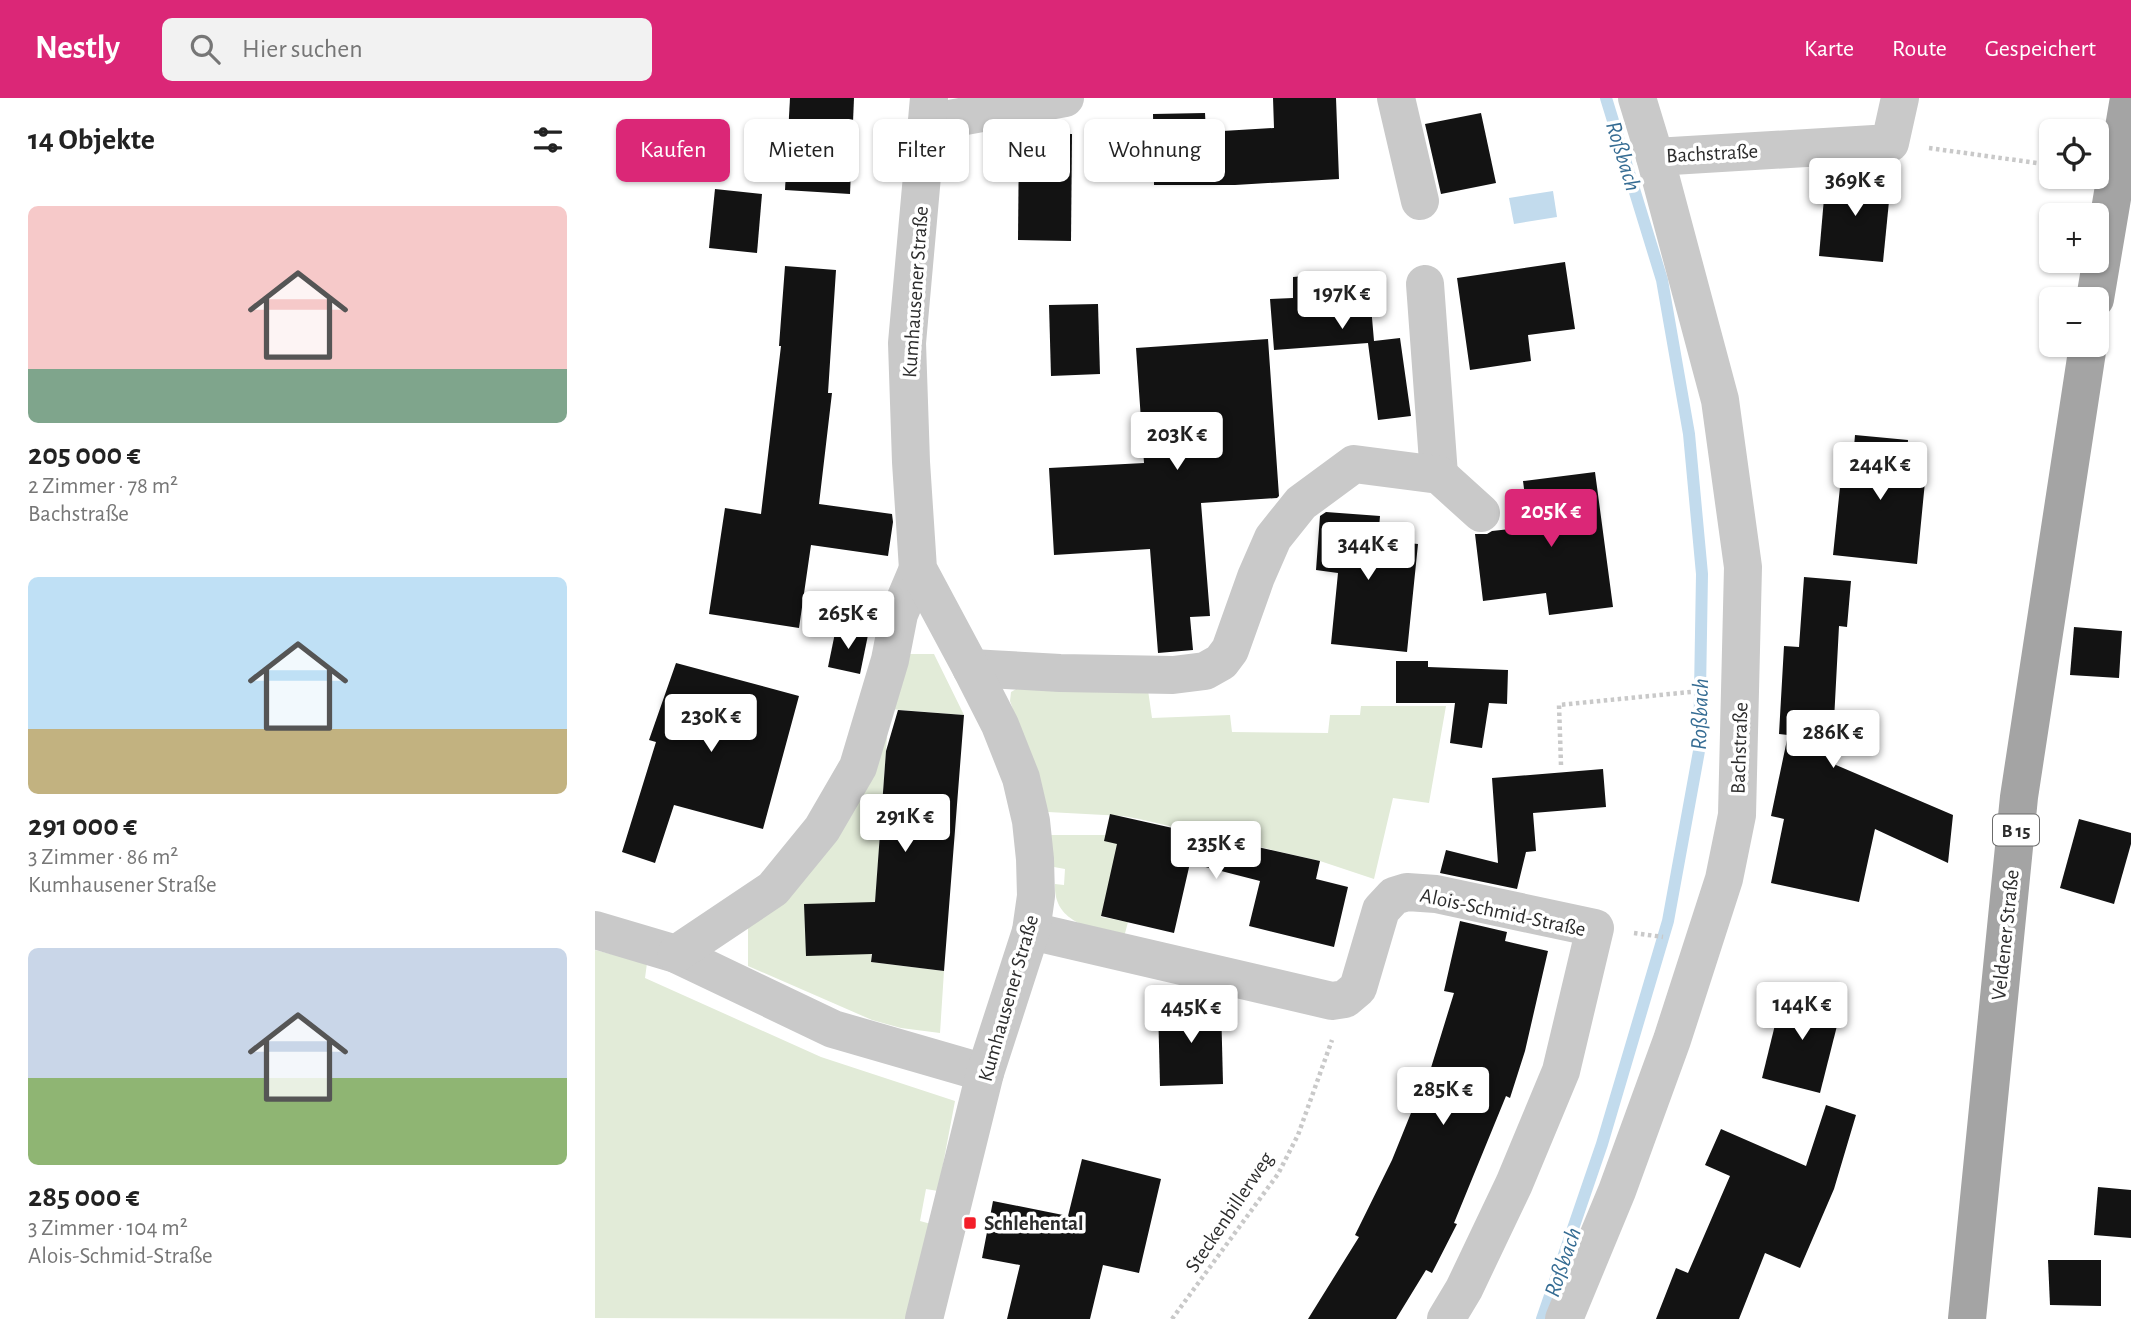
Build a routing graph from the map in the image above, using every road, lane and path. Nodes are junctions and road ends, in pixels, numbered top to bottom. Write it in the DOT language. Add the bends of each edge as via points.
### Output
graph roads {
  1 [pos="1065,98"];
  2 [pos="1396,98"];
  3 [pos="1637,98"];
  4 [pos="1900,98"];
  5 [pos="2129,98"];
  6 [pos="928,111"];
  7 [pos="1890,143"];
  8 [pos="1655,157"];
  9 [pos="2039,163"];
  10 [pos="1420,201"];
  11 [pos="1425,284"];
  12 [pos="2097,287"];
  13 [pos="2086,357"];
  14 [pos="1439,475"];
  15 [pos="1481,513"];
  16 [pos="918,569"];
  17 [pos="971,668"];
  18 [pos="1684,692"];
  19 [pos="1561,765"];
  20 [pos="595,930"];
  21 [pos="1031,931"];
  22 [pos="1630,933"];
  23 [pos="1664,937"];
  24 [pos="676,954"];
  25 [pos="1345,999"];
  26 [pos="985,1073"];
  27 [pos="924,1319"];
  28 [pos="1172,1319"];
  29 [pos="1446,1319"];
  30 [pos="1564,1319"];
  31 [pos="1967,1319"];
  1 -- 6 [label="street"];
  2 -- 10 [label="street"];
  3 -- 8 [label="street, Bachstraße"];
  4 -- 7 [label="street"];
  5 -- 12 [label="main road"];
  6 -- 16 [label="street, Kumhausener Straße" via="907,342"];
  7 -- 8 [label="street, Bachstraße"];
  7 -- 9 [label="path"];
  8 -- 30 [label="street, Bachstraße" via="1720,400 1743,567 1737,815 1724,879 1672,1040"];
  11 -- 14 [label="street"];
  13 -- 31 [label="main road, Veldener Straße / B 15" via="2019,797"];
  14 -- 15 [label="street"];
  14 -- 17 [label="street" via="1354,464 1301,503 1273,538 1230,650 1205,671 1173,675"];
  16 -- 17 [label="street, Kumhausener Straße"];
  16 -- 24 [label="street, Kumhausener Straße" via="899,614 858,767 822,830 773,889"];
  17 -- 21 [label="street, Kumhausener Straße" via="1000,725 1031,814 1036,896"];
  18 -- 19 [label="path" via="1559,705"];
  20 -- 24 [label="street"];
  21 -- 25 [label="street" via="1332,1001"];
  21 -- 26 [label="street, Kumhausener Straße"];
  22 -- 23 [label="path"];
  24 -- 26 [label="street" via="833,1029"];
  25 -- 28 [label="path, Steckenbillerweg" via="1298,1135 1278,1174"];
  25 -- 29 [label="street, Alois-Schmid-Straße" via="1358,988 1381,910 1394,896 1407,892 1595,928 1561,1071 1514,1184"];
  26 -- 27 [label="street, Kumhausener Straße"];
}
